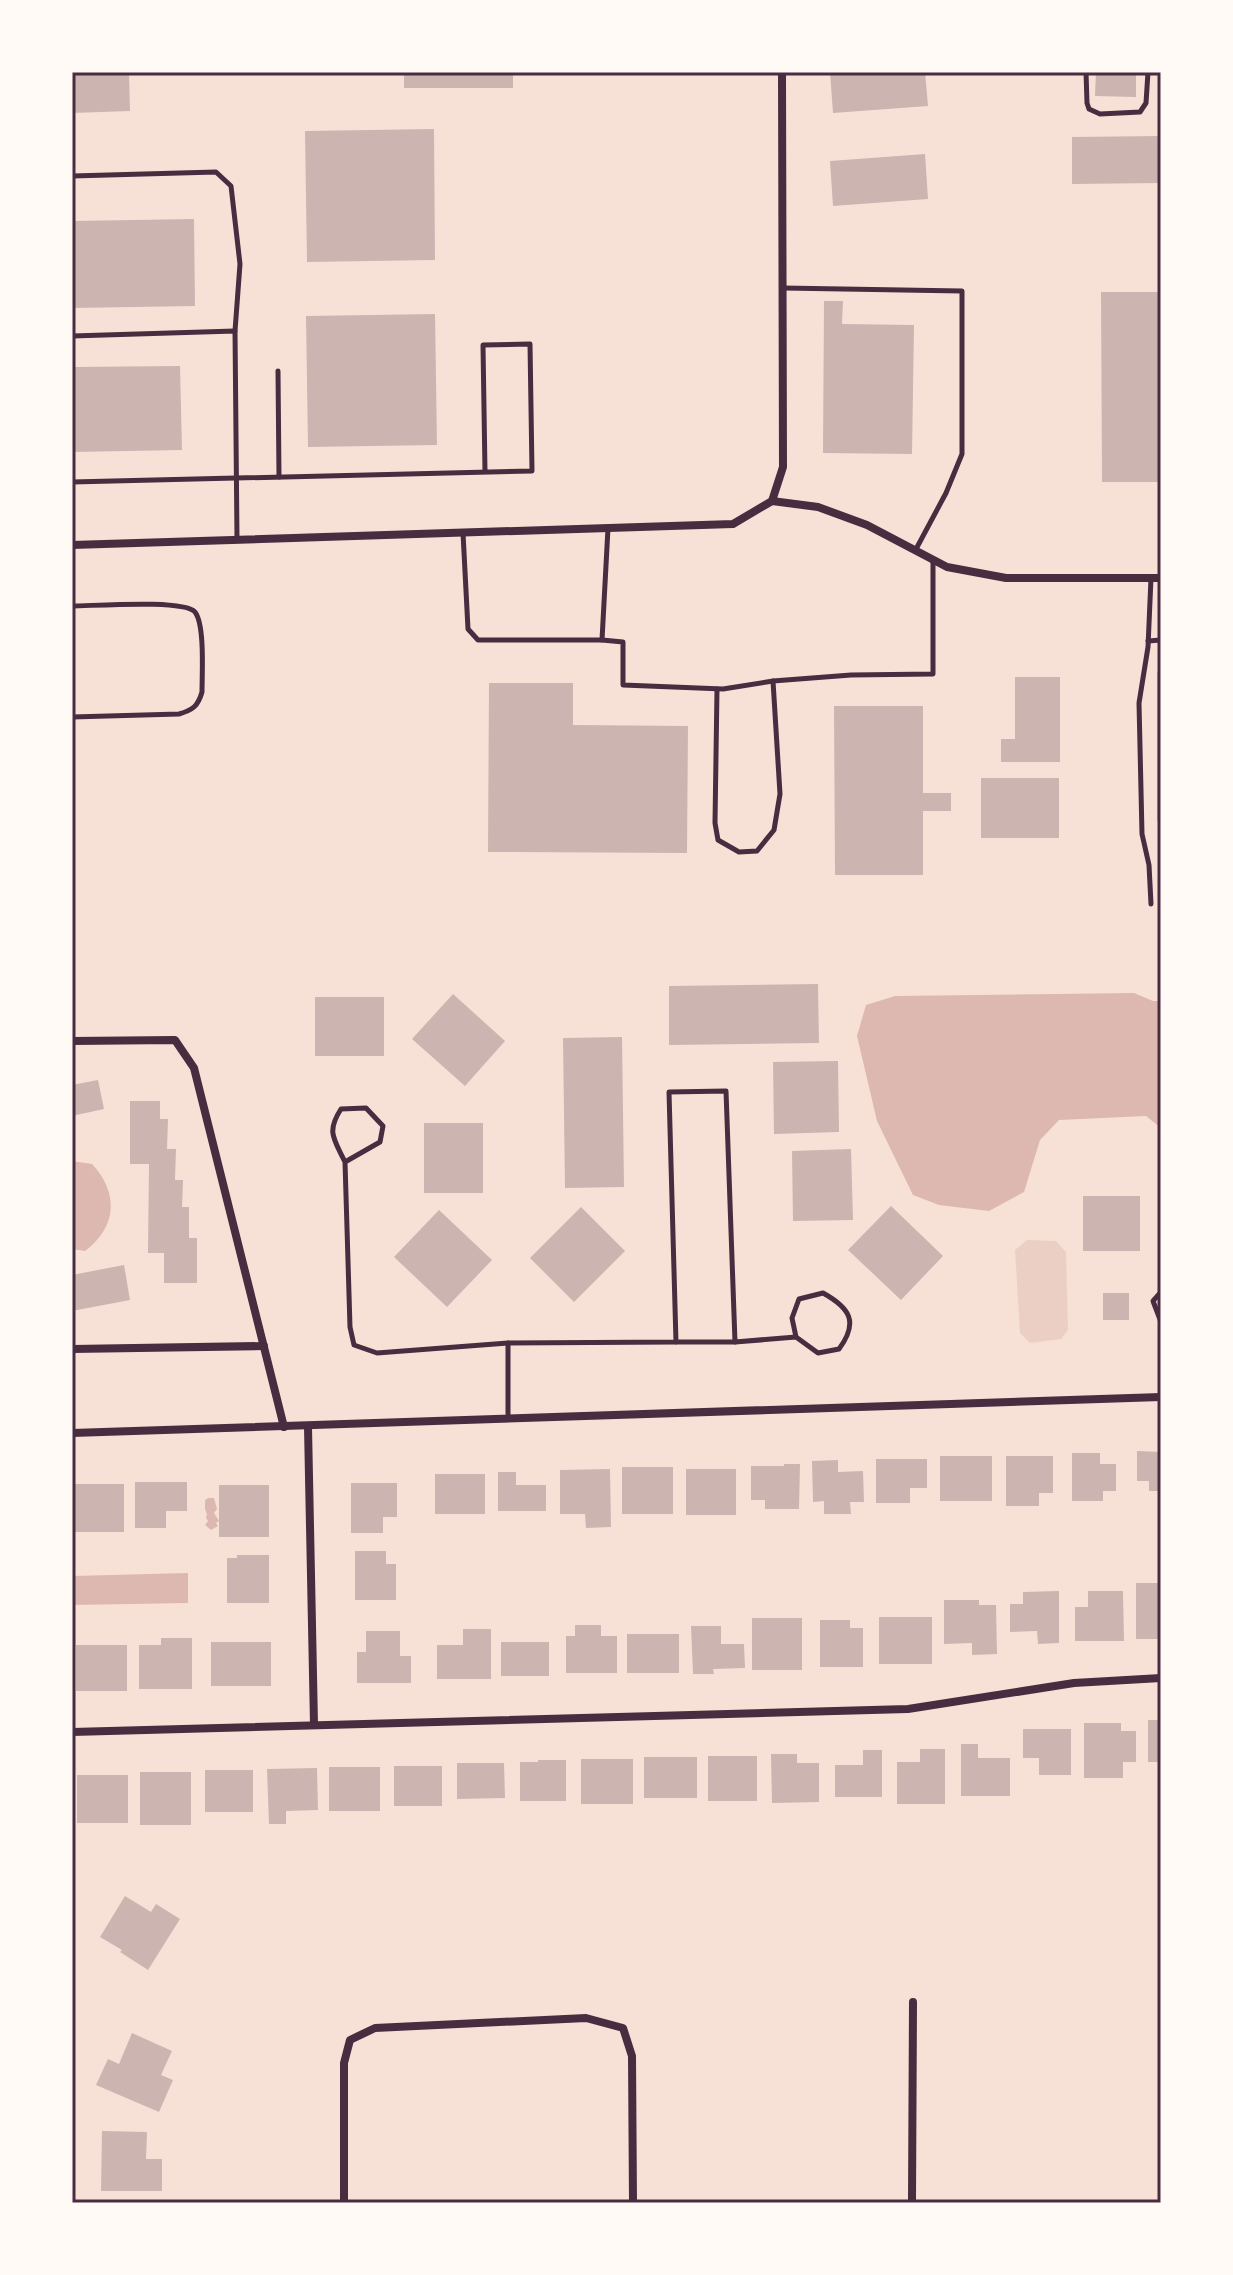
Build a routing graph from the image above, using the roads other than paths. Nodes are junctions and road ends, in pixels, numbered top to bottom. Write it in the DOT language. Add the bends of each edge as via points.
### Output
graph roads {
  1 [pos="782,72"];
  2 [pos="1086,72"];
  3 [pos="1148,72"];
  4 [pos="72,176"];
  5 [pos="782,288"];
  6 [pos="235,331"];
  7 [pos="72,336"];
  8 [pos="278,371"];
  9 [pos="485,472"];
  10 [pos="279,477"];
  11 [pos="236,478"];
  12 [pos="72,482"];
  13 [pos="772,501"];
  14 [pos="608,528"];
  15 [pos="463,532"];
  16 [pos="237,539"];
  17 [pos="72,545"];
  18 [pos="915,551"];
  19 [pos="933,560"];
  20 [pos="1156,578"];
  21 [pos="72,606"];
  22 [pos="602,640"];
  23 [pos="1161,640"];
  24 [pos="1148,641"];
  25 [pos="773,681"];
  26 [pos="717,689"];
  27 [pos="72,717"];
  28 [pos="1151,904"];
  29 [pos="72,1041"];
  30 [pos="345,1162"];
  31 [pos="1161,1292"];
  32 [pos="1161,1322"];
  33 [pos="796,1337"];
  34 [pos="676,1342"];
  35 [pos="735,1342"];
  36 [pos="508,1343"];
  37 [pos="264,1346"];
  38 [pos="72,1349"];
  39 [pos="1161,1397"];
  40 [pos="508,1420"];
  41 [pos="284,1427"];
  42 [pos="308,1427"];
  43 [pos="72,1433"];
  44 [pos="1161,1678"];
  45 [pos="314,1724"];
  46 [pos="72,1732"];
  47 [pos="913,2002"];
  48 [pos="344,2203"];
  49 [pos="633,2203"];
  50 [pos="912,2203"];
  1 -- 5 [label="street"];
  2 -- 3 [label="lane" via="1087,103 1100,114 1140,112 1148,97"];
  4 -- 6 [label="lane" via="216,172 231,186 240,264"];
  5 -- 13 [label="street" via="783,467"];
  5 -- 18 [label="lane" via="962,291 962,454"];
  6 -- 7 [label="lane"];
  6 -- 11 [label="lane"];
  8 -- 10 [label="lane"];
  9 -- 9 [label="lane" via="532,471 530,344 483,345"];
  9 -- 10 [label="lane"];
  10 -- 11 [label="lane"];
  11 -- 12 [label="lane"];
  11 -- 16 [label="lane"];
  13 -- 14 [label="street" via="733,524"];
  13 -- 18 [label="street" via="818,507"];
  14 -- 15 [label="street"];
  14 -- 22 [label="lane"];
  15 -- 16 [label="street"];
  15 -- 22 [label="lane" via="468,629 478,640"];
  16 -- 17 [label="street"];
  18 -- 19 [label="street"];
  19 -- 20 [label="street" via="1006,578"];
  19 -- 25 [label="lane" via="933,674"];
  20 -- 24 [label="lane"];
  21 -- 27 [label="lane" via="188,607 200,624 202,692 191,711 179,714"];
  22 -- 26 [label="lane" via="623,642 623,685"];
  23 -- 24 [label="lane"];
  24 -- 28 [label="lane" via="1139,703 1142,834"];
  25 -- 26 [label="lane"];
  25 -- 26 [label="lane" via="780,794 774,830 757,851 739,852 718,840"];
  29 -- 37 [label="street" via="175,1040 194,1068"];
  30 -- 30 [label="lane" via="332,1123 341,1109 366,1108 383,1126 380,1142"];
  30 -- 36 [label="lane" via="354,1345 377,1353"];
  31 -- 32 [label="lane" via="1153,1301"];
  33 -- 33 [label="lane" via="818,1353 839,1349 850,1334 849,1316 823,1293 799,1299 792,1318"];
  33 -- 35 [label="lane"];
  34 -- 35 [label="lane"];
  34 -- 35 [label="lane" via="669,1092 726,1091"];
  34 -- 36 [label="lane"];
  36 -- 40 [label="lane"];
  37 -- 38 [label="street"];
  37 -- 41 [label="street"];
  39 -- 40 [label="street"];
  40 -- 42 [label="street"];
  41 -- 42 [label="street"];
  41 -- 43 [label="street"];
  42 -- 45 [label="street"];
  44 -- 45 [label="street" via="1074,1683 908,1709"];
  45 -- 46 [label="street"];
  47 -- 50 [label="street"];
  48 -- 49 [label="street" via="344,2063 350,2040 375,2028 586,2018 623,2028 632,2056"];
}
